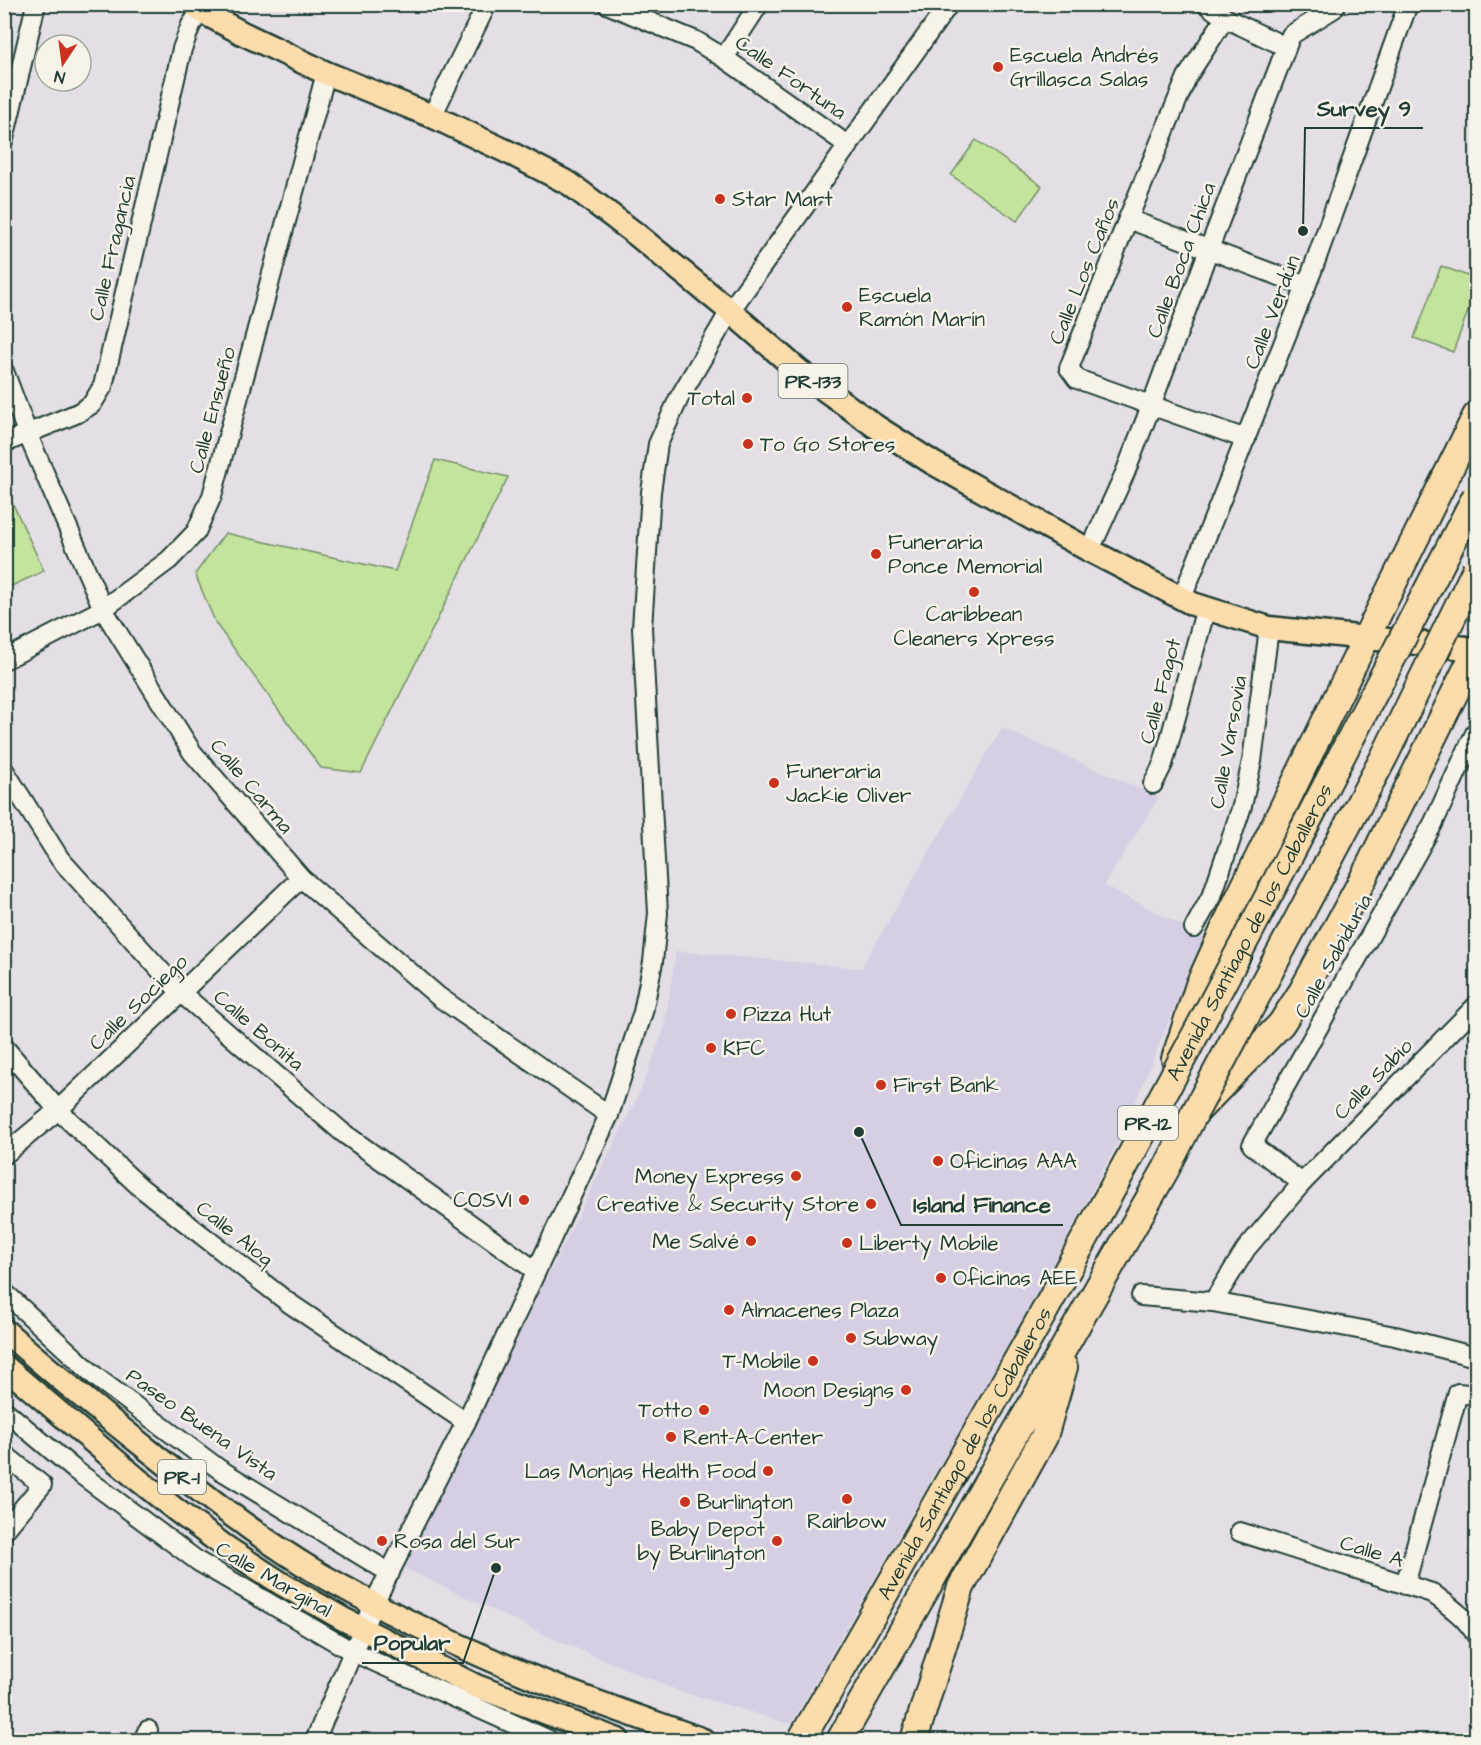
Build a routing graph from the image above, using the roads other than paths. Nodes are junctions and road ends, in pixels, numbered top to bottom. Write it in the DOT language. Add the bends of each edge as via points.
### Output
graph roads {
  1 [pos="36,4"];
  2 [pos="487,4"];
  3 [pos="607,4"];
  4 [pos="759,4"];
  5 [pos="949,4"];
  6 [pos="1206,4"];
  7 [pos="1336,4"];
  8 [pos="1406,6"];
  9 [pos="198,8"];
  10 [pos="1225,18"];
  11 [pos="1286,47"];
  12 [pos="723,58"];
  13 [pos="326,73"];
  14 [pos="432,116"];
  15 [pos="4,139"];
  16 [pos="849,146"];
  17 [pos="1128,219"];
  18 [pos="1209,249"];
  19 [pos="1306,286"];
  20 [pos="730,311"];
  21 [pos="4,371"];
  22 [pos="1151,406"];
  23 [pos="1476,416"];
  24 [pos="28,435"];
  25 [pos="1246,439"];
  26 [pos="4,443"];
  27 [pos="1476,496"];
  28 [pos="1087,549"];
  29 [pos="1476,569"];
  30 [pos="1182,598"];
  31 [pos="1206,608"];
  32 [pos="103,609"];
  33 [pos="1269,628"];
  34 [pos="1366,638"];
  35 [pos="1476,649"];
  36 [pos="4,660"];
  37 [pos="1476,731"];
  38 [pos="4,770"];
  39 [pos="1153,784"];
  40 [pos="301,878"];
  41 [pos="1194,928"];
  42 [pos="180,992"];
  43 [pos="1476,1006"];
  44 [pos="4,1047"];
  45 [pos="1162,1098"];
  46 [pos="58,1110"];
  47 [pos="1194,1114"];
  48 [pos="609,1115"];
  49 [pos="4,1155"];
  50 [pos="1302,1184"];
  51 [pos="536,1271"];
  52 [pos="4,1292"];
  53 [pos="1141,1296"];
  54 [pos="1213,1302"];
  55 [pos="1076,1326"];
  56 [pos="4,1330"];
  57 [pos="1476,1357"];
  58 [pos="4,1366"];
  59 [pos="1476,1395"];
  60 [pos="4,1410"];
  61 [pos="466,1422"];
  62 [pos="4,1454"];
  63 [pos="4,1531"];
  64 [pos="1240,1532"];
  65 [pos="390,1573"];
  66 [pos="1405,1585"];
  67 [pos="374,1603"];
  68 [pos="363,1629"];
  69 [pos="1476,1635"];
  70 [pos="353,1652"];
  71 [pos="315,1740"];
  72 [pos="549,1740"];
  73 [pos="618,1740"];
  74 [pos="703,1740"];
  75 [pos="801,1740"];
  76 [pos="840,1740"];
  77 [pos="914,1740"];
  1 -- 15 [label="street"];
  2 -- 14 [label="street"];
  3 -- 12 [label="street, Calle Fortuna" via="696,41"];
  4 -- 12 [label="street"];
  5 -- 16 [label="street"];
  6 -- 10 [label="street"];
  7 -- 11 [label="street, Calle Boca Chica" via="1291,35"];
  8 -- 19 [label="street, Calle Verdún"];
  9 -- 13 [label="main road, PR-133"];
  9 -- 24 [label="street, Calle Fragancia" via="182,49 103,386 92,404"];
  10 -- 11 [label="street"];
  10 -- 17 [label="street, Calle Los Caños" via="1187,77"];
  11 -- 18 [label="street, Calle Boca Chica"];
  12 -- 16 [label="street, Calle Fortuna"];
  13 -- 14 [label="main road, PR-133"];
  13 -- 32 [label="street, Calle Ensueño" via="212,496 196,532 169,560"];
  14 -- 20 [label="main road, PR-133" via="570,184"];
  16 -- 20 [label="street"];
  17 -- 18 [label="street"];
  17 -- 22 [label="street, Calle Los Caños" via="1070,368 1077,379"];
  18 -- 19 [label="street"];
  18 -- 22 [label="street, Calle Boca Chica"];
  19 -- 25 [label="street, Calle Verdún"];
  20 -- 28 [label="main road, PR-133" via="799,371 875,426"];
  20 -- 48 [label="street" via="679,398 658,444 642,628 657,924 643,1012"];
  21 -- 24 [label="street, Calle Carma"];
  22 -- 25 [label="street, Calle Los Caños"];
  22 -- 28 [label="street, Calle Boca Chica" via="1125,472"];
  23 -- 34 [label="highway"];
  24 -- 26 [label="street, Calle Fragancia"];
  24 -- 32 [label="street, Calle Carma"];
  25 -- 30 [label="street, Calle Verdún"];
  27 -- 45 [label="highway, Avenida Santiago de los Caballeros / PR-12, bridge"];
  28 -- 30 [label="main road, PR-133"];
  29 -- 47 [label="highway, Avenida Santiago de los Caballeros / PR-12, bridge" via="1384,757"];
  30 -- 31 [label="main road, PR-133"];
  31 -- 33 [label="main road, PR-133"];
  31 -- 39 [label="street, Calle Fagot" via="1163,764"];
  32 -- 36 [label="street, Calle Ensueño"];
  32 -- 40 [label="street, Calle Carma" via="192,752"];
  33 -- 34 [label="main road, PR-133"];
  33 -- 41 [label="street, Calle Varsovia" via="1254,751 1242,806 1213,893"];
  34 -- 35 [label="main road, PR-133"];
  34 -- 45 [label="highway, bridge" via="1199,985"];
  35 -- 47 [label="highway, bridge" via="1320,960 1281,1024"];
  37 -- 50 [label="street, Calle Sabiduría" via="1433,824 1252,1145"];
  38 -- 42 [label="street, Calle Bonita" via="60,859"];
  40 -- 42 [label="street, Calle Sociego"];
  40 -- 48 [label="street, Calle Carma" via="440,997"];
  42 -- 46 [label="street, Calle Sociego"];
  42 -- 51 [label="street, Calle Bonita" via="342,1132"];
  43 -- 50 [label="street, Calle Sabio"];
  44 -- 46 [label="street, Calle Aloq"];
  45 -- 75 [label="highway, Avenida Santiago de los Caballeros / PR-12, bridge"];
  46 -- 49 [label="street, Calle Sociego"];
  46 -- 61 [label="street, Calle Aloq" via="140,1187 289,1302"];
  47 -- 55 [label="highway, Avenida Santiago de los Caballeros / PR-12"];
  48 -- 51 [label="street"];
  50 -- 54 [label="street, Calle Sabio" via="1246,1248"];
  51 -- 61 [label="street"];
  52 -- 65 [label="street, Paseo Buena Vista" via="96,1377 219,1469"];
  53 -- 54 [label="street"];
  54 -- 57 [label="street" via="1395,1336"];
  55 -- 76 [label="highway, Avenida Santiago de los Caballeros / PR-12"];
  55 -- 77 [label="highway" via="1044,1437 961,1587"];
  56 -- 67 [label="main road, PR-1" via="54,1375 243,1525"];
  58 -- 68 [label="main road, PR-1" via="136,1478 224,1546"];
  59 -- 66 [label="street" via="1458,1393"];
  60 -- 70 [label="street, Calle Marginal" via="75,1470 199,1562"];
  61 -- 65 [label="street"];
  62 -- 63 [label="street" via="42,1485"];
  64 -- 66 [label="street, Calle A"];
  65 -- 67 [label="street"];
  66 -- 69 [label="street, Calle A" via="1432,1593 1453,1608"];
  67 -- 68 [label="street"];
  67 -- 74 [label="main road, PR-1" via="561,1688"];
  68 -- 70 [label="street"];
  68 -- 73 [label="main road, PR-1" via="476,1686"];
  70 -- 71 [label="street"];
  70 -- 72 [label="street, Calle Marginal"];
}
